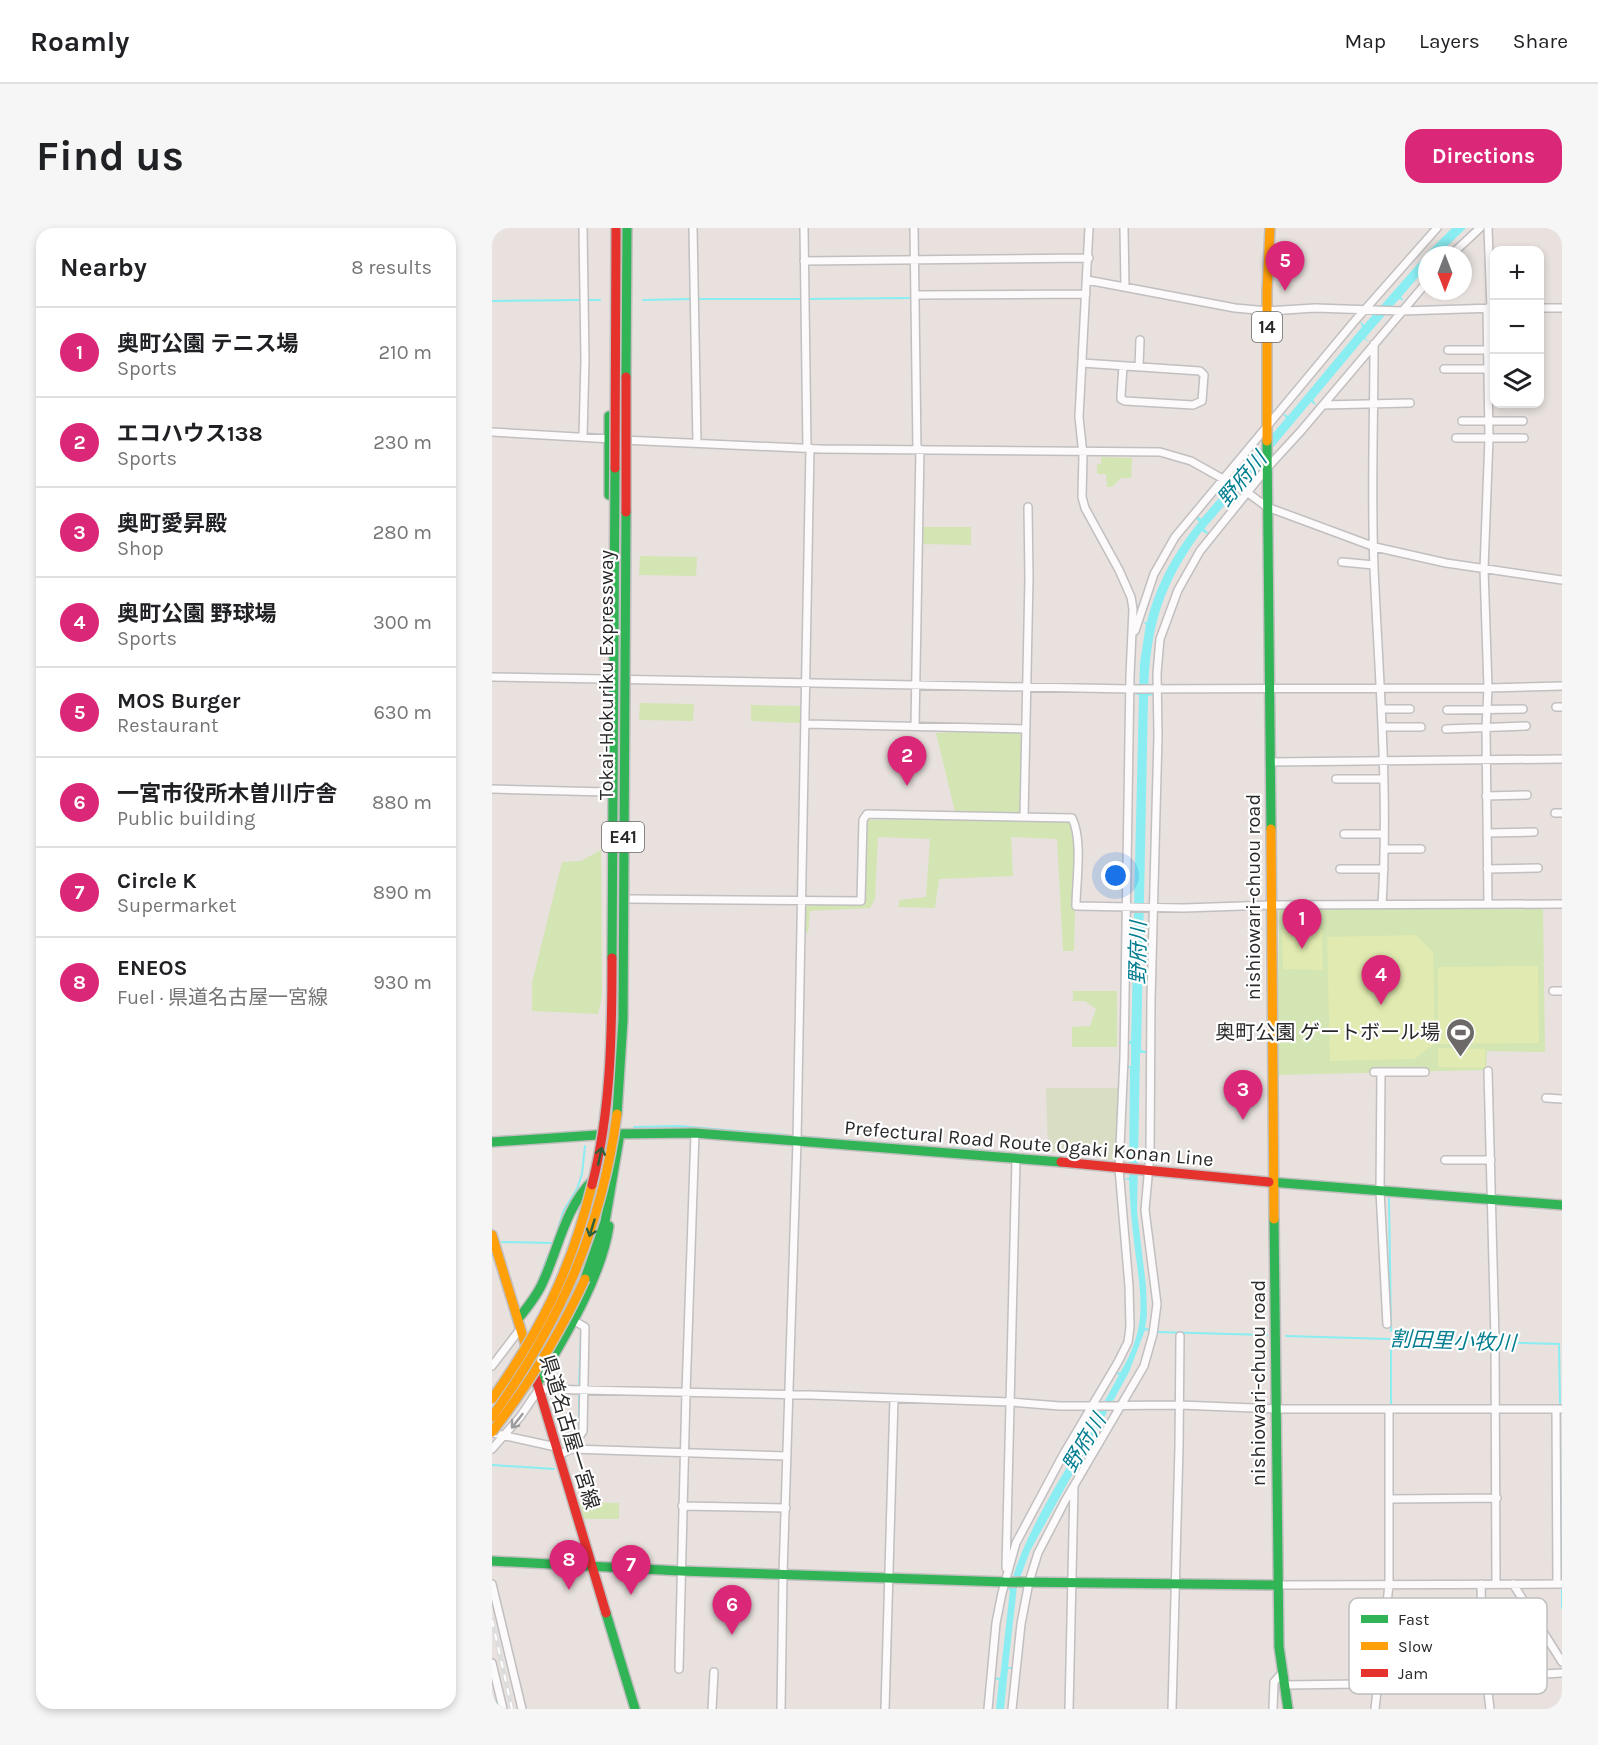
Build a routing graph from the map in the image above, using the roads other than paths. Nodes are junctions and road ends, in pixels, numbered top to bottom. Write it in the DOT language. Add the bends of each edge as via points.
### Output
graph roads {
  1 [pos="583,228"];
  2 [pos="611,228"];
  3 [pos="616,228"];
  4 [pos="627,228"];
  5 [pos="632,228"];
  6 [pos="693,228"];
  7 [pos="804,228"];
  8 [pos="914,228"];
  9 [pos="1089,228"];
  10 [pos="1124,228"];
  11 [pos="1270,228"];
  12 [pos="1437,228"];
  13 [pos="1480,228"];
  14 [pos="1488,228"];
  15 [pos="1461,246"];
  16 [pos="1089,258"];
  17 [pos="915,259"];
  18 [pos="804,261"];
  19 [pos="1087,280"];
  20 [pos="1125,287"];
  21 [pos="1418,292"];
  22 [pos="1086,294"];
  23 [pos="915,295"];
  24 [pos="1491,300"];
  25 [pos="1490,308"];
  26 [pos="1544,308"];
  27 [pos="1562,308"];
  28 [pos="1268,311"];
  29 [pos="1365,311"];
  30 [pos="1401,311"];
  31 [pos="1490,339"];
  32 [pos="1140,340"];
  33 [pos="1374,344"];
  34 [pos="1448,350"];
  35 [pos="1488,350"];
  36 [pos="1082,363"];
  37 [pos="1123,366"];
  38 [pos="1139,367"];
  39 [pos="1444,369"];
  40 [pos="1488,369"];
  41 [pos="1374,404"];
  42 [pos="1410,404"];
  43 [pos="1323,405"];
  44 [pos="1462,421"];
  45 [pos="1489,421"];
  46 [pos="1523,421"];
  47 [pos="1267,426"];
  48 [pos="492,432"];
  49 [pos="583,437"];
  50 [pos="1456,438"];
  51 [pos="1489,438"];
  52 [pos="1524,438"];
  53 [pos="609,439"];
  54 [pos="630,440"];
  55 [pos="697,443"];
  56 [pos="809,448"];
  57 [pos="918,449"];
  58 [pos="1082,452"];
  59 [pos="1266,468"];
  60 [pos="1223,479"];
  61 [pos="1247,492"];
  62 [pos="1028,507"];
  63 [pos="1267,507"];
  64 [pos="1375,547"];
  65 [pos="1342,562"];
  66 [pos="1374,565"];
  67 [pos="1484,569"];
  68 [pos="1562,580"];
  69 [pos="1131,644"];
  70 [pos="492,677"];
  71 [pos="608,679"];
  72 [pos="630,679"];
  73 [pos="806,682"];
  74 [pos="916,684"];
  75 [pos="1026,686"];
  76 [pos="1562,686"];
  77 [pos="1381,687"];
  78 [pos="1488,688"];
  79 [pos="1130,689"];
  80 [pos="1157,689"];
  81 [pos="1270,689"];
  82 [pos="1382,709"];
  83 [pos="1410,709"];
  84 [pos="1523,709"];
  85 [pos="1447,710"];
  86 [pos="1487,711"];
  87 [pos="806,724"];
  88 [pos="915,726"];
  89 [pos="1526,726"];
  90 [pos="1382,727"];
  91 [pos="1421,727"];
  92 [pos="1025,729"];
  93 [pos="1446,729"];
  94 [pos="1486,729"];
  95 [pos="1562,759"];
  96 [pos="1382,760"];
  97 [pos="1486,761"];
  98 [pos="1271,762"];
  99 [pos="1335,779"];
  100 [pos="1383,779"];
  101 [pos="492,789"];
  102 [pos="607,792"];
  103 [pos="1527,795"];
  104 [pos="1486,796"];
  105 [pos="1024,817"];
  106 [pos="1534,832"];
  107 [pos="1487,833"];
  108 [pos="1344,834"];
  109 [pos="1383,834"];
  110 [pos="1384,849"];
  111 [pos="1421,849"];
  112 [pos="1487,868"];
  113 [pos="1539,868"];
  114 [pos="1340,870"];
  115 [pos="1384,870"];
  116 [pos="629,899"];
  117 [pos="802,900"];
  118 [pos="1488,904"];
  119 [pos="1562,904"];
  120 [pos="1271,906"];
  121 [pos="1382,906"];
  122 [pos="1125,908"];
  123 [pos="1154,908"];
  124 [pos="1553,991"];
  125 [pos="1562,991"];
  126 [pos="1488,1071"];
  127 [pos="1425,1072"];
  128 [pos="1546,1098"];
  129 [pos="1562,1099"];
  130 [pos="695,1133"];
  131 [pos="616,1134"];
  132 [pos="797,1142"];
  133 [pos="492,1143"];
  134 [pos="1016,1160"];
  135 [pos="1445,1160"];
  136 [pos="1491,1160"];
  137 [pos="1119,1169"];
  138 [pos="615,1172"];
  139 [pos="1147,1172"];
  140 [pos="1273,1182"];
  141 [pos="1380,1191"];
  142 [pos="1492,1200"];
  143 [pos="609,1204"];
  144 [pos="1562,1205"];
  145 [pos="492,1234"];
  146 [pos="533,1300"];
  147 [pos="573,1320"];
  148 [pos="519,1323"];
  149 [pos="1387,1324"];
  150 [pos="1180,1336"];
  151 [pos="495,1357"];
  152 [pos="492,1365"];
  153 [pos="538,1387"];
  154 [pos="583,1390"];
  155 [pos="686,1393"];
  156 [pos="789,1394"];
  157 [pos="894,1398"];
  158 [pos="492,1399"];
  159 [pos="1011,1402"];
  160 [pos="1180,1405"];
  161 [pos="1092,1406"];
  162 [pos="1122,1406"];
  163 [pos="1495,1408"];
  164 [pos="1277,1409"];
  165 [pos="1559,1409"];
  166 [pos="1389,1410"];
  167 [pos="492,1417"];
  168 [pos="492,1432"];
  169 [pos="504,1436"];
  170 [pos="492,1449"];
  171 [pos="571,1449"];
  172 [pos="557,1451"];
  173 [pos="684,1454"];
  174 [pos="787,1456"];
  175 [pos="1074,1486"];
  176 [pos="1497,1498"];
  177 [pos="1389,1499"];
  178 [pos="682,1506"];
  179 [pos="786,1508"];
  180 [pos="492,1561"];
  181 [pos="592,1566"];
  182 [pos="681,1571"];
  183 [pos="783,1574"];
  184 [pos="888,1578"];
  185 [pos="1006,1578"];
  186 [pos="1029,1582"];
  187 [pos="1072,1583"];
  188 [pos="1175,1583"];
  189 [pos="492,1584"];
  190 [pos="1389,1584"];
  191 [pos="1480,1584"];
  192 [pos="1496,1584"];
  193 [pos="1514,1584"];
  194 [pos="1560,1584"];
  195 [pos="1278,1585"];
  196 [pos="1387,1598"];
  197 [pos="1480,1598"];
  198 [pos="1523,1598"];
  199 [pos="1547,1638"];
  200 [pos="492,1662"];
  201 [pos="1562,1662"];
  202 [pos="679,1669"];
  203 [pos="714,1672"];
  204 [pos="1562,1673"];
  205 [pos="1282,1674"];
  206 [pos="1547,1674"];
  207 [pos="1349,1684"];
  208 [pos="1284,1685"];
  209 [pos="1376,1694"];
  210 [pos="1488,1694"];
  211 [pos="503,1709"];
  212 [pos="522,1709"];
  213 [pos="635,1709"];
  214 [pos="712,1709"];
  215 [pos="781,1709"];
  216 [pos="885,1709"];
  217 [pos="988,1709"];
  218 [pos="1012,1709"];
  219 [pos="1069,1709"];
  220 [pos="1172,1709"];
  221 [pos="1273,1709"];
  222 [pos="1288,1709"];
  223 [pos="1375,1709"];
  224 [pos="1490,1709"];
  1 -- 49 [label="street"];
  2 -- 53 [label="main road"];
  158 -- 3 [label="main road, Tokai-Hokuriku Expressway / E41, one-way, bridge" via="532,1340 570,1261 593,1189 606,1115 612,1020"];
  4 -- 167 [label="main road, Tokai-Hokuriku Expressway / E41, one-way, bridge" via="623,1009 617,1116 606,1180 580,1264 556,1319"];
  5 -- 54 [label="main road"];
  6 -- 55 [label="street"];
  7 -- 18 [label="street"];
  8 -- 17 [label="street"];
  9 -- 16 [label="street"];
  10 -- 20 [label="street"];
  11 -- 28 [label="main road, nishiowari-chuou road / 14"];
  12 -- 29 [label="street"];
  13 -- 15 [label="street"];
  14 -- 24 [label="street"];
  16 -- 17 [label="street"];
  16 -- 19 [label="street"];
  17 -- 18 [label="street"];
  17 -- 23 [label="street"];
  18 -- 56 [label="street"];
  19 -- 20 [label="street"];
  19 -- 22 [label="street"];
  20 -- 28 [label="street"];
  21 -- 30 [label="street"];
  22 -- 23 [label="street"];
  22 -- 36 [label="street"];
  23 -- 57 [label="street"];
  25 -- 30 [label="street"];
  26 -- 27 [label="street"];
  28 -- 29 [label="street"];
  28 -- 47 [label="main road, nishiowari-chuou road / 14"];
  29 -- 30 [label="street"];
  29 -- 47 [label="street"];
  30 -- 33 [label="street"];
  31 -- 35 [label="street"];
  32 -- 38 [label="street"];
  33 -- 41 [label="street"];
  33 -- 43 [label="street"];
  34 -- 35 [label="street"];
  35 -- 40 [label="street"];
  36 -- 37 [label="street"];
  36 -- 58 [label="street"];
  37 -- 38 [label="street"];
  37 -- 38 [label="street" via="1120,396 1125,401 1193,405 1202,401 1202,372"];
  39 -- 40 [label="street"];
  40 -- 45 [label="street"];
  41 -- 42 [label="street"];
  41 -- 43 [label="street"];
  41 -- 64 [label="street"];
  43 -- 59 [label="street"];
  44 -- 45 [label="street"];
  45 -- 46 [label="street"];
  45 -- 51 [label="street"];
  47 -- 59 [label="main road, nishiowari-chuou road / 14"];
  47 -- 60 [label="street"];
  48 -- 49 [label="street"];
  49 -- 53 [label="street"];
  50 -- 51 [label="street"];
  51 -- 52 [label="street"];
  51 -- 67 [label="street"];
  53 -- 54 [label="street"];
  53 -- 71 [label="main road"];
  54 -- 55 [label="street"];
  54 -- 72 [label="main road"];
  55 -- 56 [label="street"];
  56 -- 57 [label="street"];
  56 -- 73 [label="street"];
  57 -- 58 [label="street"];
  57 -- 74 [label="street"];
  58 -- 60 [label="street" via="1160,452 1191,461"];
  58 -- 69 [label="street" via="1085,508 1131,597"];
  59 -- 61 [label="street"];
  59 -- 63 [label="main road, nishiowari-chuou road / 14"];
  60 -- 61 [label="street"];
  60 -- 69 [label="street" via="1164,555"];
  61 -- 63 [label="street"];
  61 -- 80 [label="street" via="1200,551 1178,590 1160,639"];
  62 -- 75 [label="street"];
  63 -- 64 [label="street"];
  63 -- 81 [label="main road, nishiowari-chuou road / 14"];
  64 -- 66 [label="street"];
  64 -- 67 [label="street"];
  65 -- 66 [label="street"];
  66 -- 77 [label="street"];
  67 -- 68 [label="street"];
  67 -- 78 [label="street"];
  69 -- 79 [label="street"];
  70 -- 71 [label="street"];
  71 -- 72 [label="street"];
  71 -- 102 [label="main road"];
  72 -- 73 [label="street"];
  72 -- 116 [label="main road"];
  73 -- 74 [label="street"];
  73 -- 87 [label="street"];
  74 -- 75 [label="street"];
  74 -- 88 [label="street"];
  75 -- 79 [label="street"];
  75 -- 92 [label="street"];
  76 -- 78 [label="street"];
  77 -- 78 [label="street"];
  77 -- 81 [label="street"];
  77 -- 82 [label="street"];
  78 -- 86 [label="street"];
  79 -- 80 [label="street"];
  79 -- 122 [label="street"];
  80 -- 81 [label="street"];
  80 -- 123 [label="street"];
  81 -- 98 [label="main road, nishiowari-chuou road / 14"];
  82 -- 83 [label="street"];
  82 -- 90 [label="street"];
  84 -- 86 [label="street"];
  85 -- 86 [label="street"];
  86 -- 94 [label="street"];
  87 -- 88 [label="street"];
  87 -- 117 [label="street"];
  88 -- 92 [label="street"];
  89 -- 94 [label="street"];
  90 -- 91 [label="street"];
  90 -- 96 [label="street"];
  92 -- 105 [label="street"];
  93 -- 94 [label="street"];
  94 -- 97 [label="street"];
  95 -- 97 [label="street"];
  96 -- 97 [label="street"];
  96 -- 98 [label="street"];
  96 -- 100 [label="street"];
  97 -- 104 [label="street"];
  98 -- 120 [label="main road, nishiowari-chuou road / 14"];
  99 -- 100 [label="street"];
  100 -- 109 [label="street"];
  101 -- 102 [label="street"];
  102 -- 131 [label="main road" via="605,1098 606,1112"];
  103 -- 104 [label="street"];
  104 -- 107 [label="street"];
  105 -- 117 [label="street" via="867,814 863,820 861,901"];
  105 -- 122 [label="street" via="1072,818 1077,827 1076,906"];
  106 -- 107 [label="street"];
  107 -- 112 [label="street"];
  108 -- 109 [label="street"];
  109 -- 110 [label="street"];
  110 -- 111 [label="street"];
  110 -- 115 [label="street"];
  112 -- 113 [label="street"];
  112 -- 118 [label="street"];
  114 -- 115 [label="street"];
  115 -- 121 [label="street"];
  116 -- 117 [label="street"];
  116 -- 131 [label="main road" via="628,1032"];
  117 -- 132 [label="street"];
  118 -- 119 [label="street"];
  118 -- 121 [label="street"];
  120 -- 121 [label="street"];
  120 -- 123 [label="street"];
  120 -- 140 [label="main road, nishiowari-chuou road / 14"];
  122 -- 123 [label="street"];
  122 -- 137 [label="street"];
  123 -- 139 [label="street"];
  124 -- 125 [label="street"];
  126 -- 136 [label="street"];
  127 -- 141 [label="street" via="1377,1072"];
  128 -- 129 [label="street"];
  130 -- 131 [label="main road, Prefectural Road Route Ogaki Konan Line"];
  130 -- 132 [label="main road, Prefectural Road Route Ogaki Konan Line"];
  130 -- 155 [label="street"];
  131 -- 133 [label="main road, Prefectural Road Route Ogaki Konan Line"];
  131 -- 138 [label="main road"];
  132 -- 134 [label="main road, Prefectural Road Route Ogaki Konan Line"];
  132 -- 156 [label="street"];
  134 -- 137 [label="main road, Prefectural Road Route Ogaki Konan Line"];
  134 -- 159 [label="street"];
  135 -- 136 [label="street"];
  136 -- 142 [label="street"];
  137 -- 139 [label="main road, Prefectural Road Route Ogaki Konan Line"];
  137 -- 161 [label="street" via="1130,1327 1128,1342"];
  138 -- 143 [label="main road"];
  138 -- 146 [label="main road" via="591,1181 574,1206"];
  139 -- 140 [label="main road, Prefectural Road Route Ogaki Konan Line"];
  139 -- 162 [label="street" via="1145,1210 1157,1304 1144,1366"];
  140 -- 141 [label="main road, Prefectural Road Route Ogaki Konan Line"];
  140 -- 164 [label="main road, nishiowari-chuou road / 14"];
  141 -- 142 [label="main road, Prefectural Road Route Ogaki Konan Line"];
  141 -- 149 [label="street"];
  142 -- 144 [label="main road, Prefectural Road Route Ogaki Konan Line"];
  142 -- 163 [label="street"];
  143 -- 147 [label="main road" via="606,1240"];
  143 -- 168 [label="main road, bridge" via="602,1235 566,1321 519,1398"];
  145 -- 148 [label="main road, 県道名古屋一宮線"];
  146 -- 147 [label="street"];
  146 -- 148 [label="main road"];
  147 -- 153 [label="main road"];
  147 -- 154 [label="street" via="585,1327"];
  148 -- 151 [label="street"];
  148 -- 153 [label="main road, 県道名古屋一宮線"];
  150 -- 160 [label="street"];
  151 -- 152 [label="street"];
  153 -- 154 [label="street"];
  153 -- 169 [label="street, one-way"];
  153 -- 172 [label="main road, 県道名古屋一宮線"];
  154 -- 155 [label="street"];
  154 -- 171 [label="street" via="583,1431"];
  155 -- 156 [label="street"];
  155 -- 173 [label="street"];
  156 -- 157 [label="street"];
  156 -- 174 [label="street"];
  157 -- 159 [label="street"];
  157 -- 184 [label="street"];
  159 -- 161 [label="street"];
  159 -- 185 [label="street"];
  160 -- 162 [label="street"];
  160 -- 164 [label="street"];
  160 -- 188 [label="street"];
  161 -- 162 [label="street"];
  161 -- 185 [label="street" via="1016,1543"];
  162 -- 175 [label="street"];
  163 -- 165 [label="street"];
  163 -- 166 [label="street"];
  163 -- 176 [label="street"];
  164 -- 166 [label="street"];
  164 -- 195 [label="main road, nishiowari-chuou road / 14"];
  165 -- 194 [label="street"];
  166 -- 177 [label="street"];
  168 -- 169 [label="street"];
  169 -- 170 [label="street"];
  169 -- 172 [label="street"];
  171 -- 172 [label="street"];
  171 -- 173 [label="street"];
  172 -- 181 [label="main road, 県道名古屋一宮線"];
  173 -- 174 [label="street"];
  173 -- 178 [label="street"];
  174 -- 179 [label="street"];
  175 -- 186 [label="street" via="1038,1553"];
  175 -- 187 [label="street"];
  176 -- 177 [label="street"];
  176 -- 192 [label="street"];
  177 -- 190 [label="street"];
  178 -- 179 [label="street"];
  178 -- 182 [label="street"];
  179 -- 183 [label="street"];
  180 -- 181 [label="main road"];
  181 -- 182 [label="main road"];
  181 -- 213 [label="main road, 県道名古屋一宮線"];
  182 -- 183 [label="main road"];
  182 -- 202 [label="street"];
  183 -- 184 [label="main road"];
  183 -- 215 [label="street"];
  184 -- 185 [label="main road"];
  184 -- 216 [label="street"];
  185 -- 186 [label="main road"];
  185 -- 217 [label="street" via="996,1623"];
  186 -- 187 [label="main road"];
  186 -- 218 [label="street"];
  187 -- 188 [label="main road"];
  187 -- 219 [label="street"];
  188 -- 195 [label="main road"];
  188 -- 220 [label="street"];
  189 -- 212 [label="street"];
  190 -- 191 [label="street"];
  190 -- 195 [label="street"];
  190 -- 196 [label="street"];
  191 -- 192 [label="street"];
  191 -- 197 [label="street"];
  192 -- 193 [label="street"];
  193 -- 194 [label="street"];
  193 -- 198 [label="street"];
  195 -- 205 [label="main road, nishiowari-chuou road / 14"];
  199 -- 201 [label="street"];
  200 -- 211 [label="street"];
  203 -- 214 [label="street"];
  204 -- 206 [label="street"];
  205 -- 208 [label="main road, nishiowari-chuou road / 14"];
  205 -- 221 [label="street" via="1274,1682"];
  207 -- 208 [label="street"];
  208 -- 222 [label="main road, nishiowari-chuou road / 14"];
  209 -- 223 [label="street"];
  210 -- 224 [label="street"];
}
